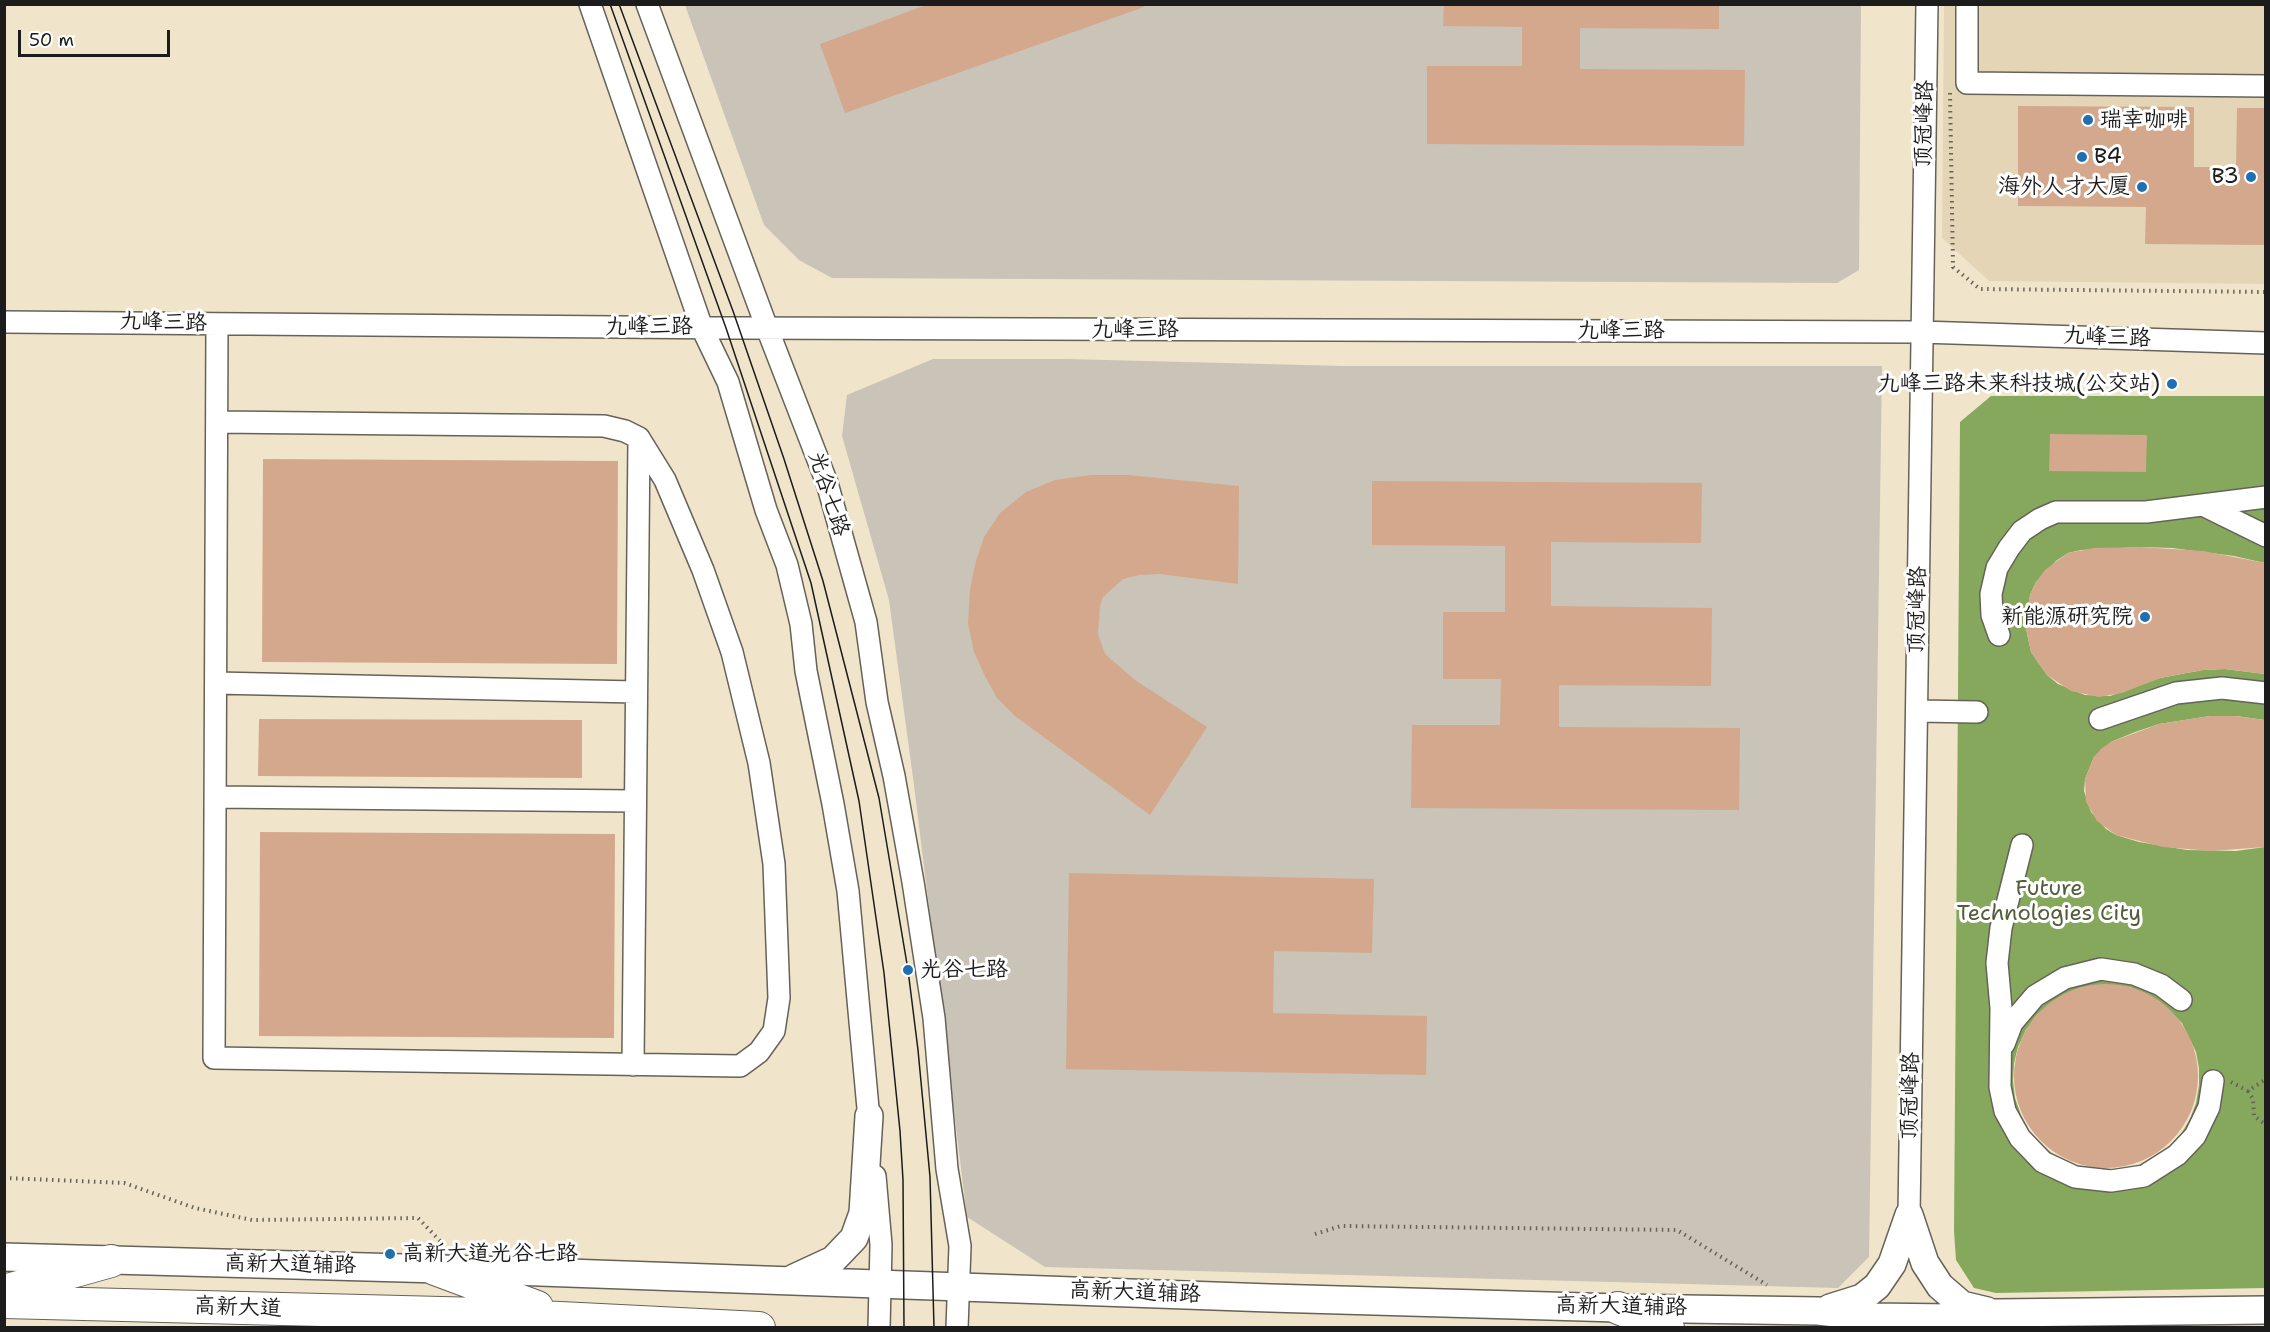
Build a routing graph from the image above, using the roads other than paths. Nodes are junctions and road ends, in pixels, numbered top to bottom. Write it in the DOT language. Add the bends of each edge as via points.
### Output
graph roads {
  1 [pos="590,4"];
  2 [pos="647,4"];
  3 [pos="1927,4"];
  4 [pos="1967,4"];
  5 [pos="2265,87"];
  6 [pos="4,322"];
  7 [pos="217,324"];
  8 [pos="702,328"];
  9 [pos="766,328"];
  10 [pos="1921,332"];
  11 [pos="2265,343"];
  12 [pos="217,422"];
  13 [pos="639,438"];
  14 [pos="2265,497"];
  15 [pos="2203,505"];
  16 [pos="2265,536"];
  17 [pos="1998,635"];
  18 [pos="216,683"];
  19 [pos="636,692"];
  20 [pos="2265,693"];
  21 [pos="1917,711"];
  22 [pos="1977,712"];
  23 [pos="2100,719"];
  24 [pos="215,797"];
  25 [pos="635,801"];
  26 [pos="2022,845"];
  27 [pos="2181,999"];
  28 [pos="1999,1059"];
  29 [pos="633,1065"];
  30 [pos="2222,1081"];
  31 [pos="869,1116"];
  32 [pos="1909,1215"];
  33 [pos="4,1257"];
  34 [pos="111,1261"];
  35 [pos="435,1269"];
  36 [pos="787,1281"];
  37 [pos="880,1284"];
  38 [pos="958,1286"];
  39 [pos="4,1291"];
  40 [pos="4,1302"];
  41 [pos="1618,1308"];
  42 [pos="2265,1310"];
  43 [pos="1818,1311"];
  44 [pos="1997,1313"];
  45 [pos="566,1318"];
  46 [pos="759,1328"];
  47 [pos="879,1328"];
  48 [pos="957,1328"];
  49 [pos="1668,1328"];
  1 -- 8 [label="street"];
  2 -- 9 [label="street, 光谷七路"];
  3 -- 10 [label="street, 顶冠峰路"];
  4 -- 5 [label="street" via="1966,83"];
  6 -- 7 [label="street, 九峰三路"];
  7 -- 8 [label="street, 九峰三路"];
  7 -- 12 [label="street"];
  8 -- 9 [label="street, 九峰三路"];
  8 -- 31 [label="street" via="728,382 787,565 801,624 806,671 848,891"];
  9 -- 10 [label="street, 九峰三路"];
  9 -- 38 [label="street, 光谷七路" via="827,483 866,622 934,1018 947,1169 960,1246"];
  10 -- 11 [label="street, 九峰三路"];
  10 -- 21 [label="street, 顶冠峰路"];
  12 -- 13 [label="street" via="604,426"];
  12 -- 18 [label="street"];
  13 -- 19 [label="street"];
  13 -- 29 [label="street" via="665,480 732,652 759,763 774,864 779,998 774,1031 759,1052 740,1066"];
  14 -- 15 [label="street"];
  15 -- 16 [label="street"];
  15 -- 17 [label="street" via="2146,512 2056,512 2040,519 2022,531 1997,568 1991,594"];
  18 -- 19 [label="street"];
  18 -- 24 [label="street"];
  19 -- 25 [label="street"];
  20 -- 23 [label="street" via="2222,688 2176,693"];
  21 -- 22 [label="street"];
  21 -- 32 [label="street, 顶冠峰路"];
  24 -- 25 [label="street"];
  24 -- 29 [label="street" via="214,1058"];
  25 -- 29 [label="street"];
  26 -- 28 [label="street" via="2001,928 1997,963 2001,1008"];
  27 -- 28 [label="street" via="2134,974 2101,969 2065,978 2035,996 2012,1023"];
  28 -- 30 [label="street" via="2005,1111 2020,1138 2043,1162 2064,1172 2111,1181 2144,1176 2176,1155 2194,1136"];
  31 -- 36 [label="main road" via="862,1213 854,1238 833,1260"];
  31 -- 37 [label="street" via="881,1245"];
  32 -- 43 [label="main road" via="1892,1264 1877,1286 1862,1298"];
  32 -- 44 [label="main road" via="1925,1263 1940,1286 1962,1305"];
  33 -- 34 [label="main road, 高新大道辅路"];
  34 -- 35 [label="main road, 高新大道辅路"];
  34 -- 39 [label="highway"];
  35 -- 36 [label="main road, 高新大道辅路"];
  35 -- 45 [label="highway"];
  36 -- 37 [label="main road, 高新大道辅路"];
  37 -- 38 [label="main road, 高新大道辅路"];
  37 -- 47 [label="street"];
  38 -- 41 [label="main road, 高新大道辅路"];
  38 -- 48 [label="street, 光谷七路"];
  40 -- 45 [label="highway, 高新大道"];
  41 -- 43 [label="main road, 高新大道辅路"];
  41 -- 49 [label="highway"];
  42 -- 44 [label="main road, 高新大道辅路"];
  43 -- 44 [label="main road, 高新大道辅路" via="1871,1317 1953,1318"];
  45 -- 46 [label="highway, 高新大道"];
}
